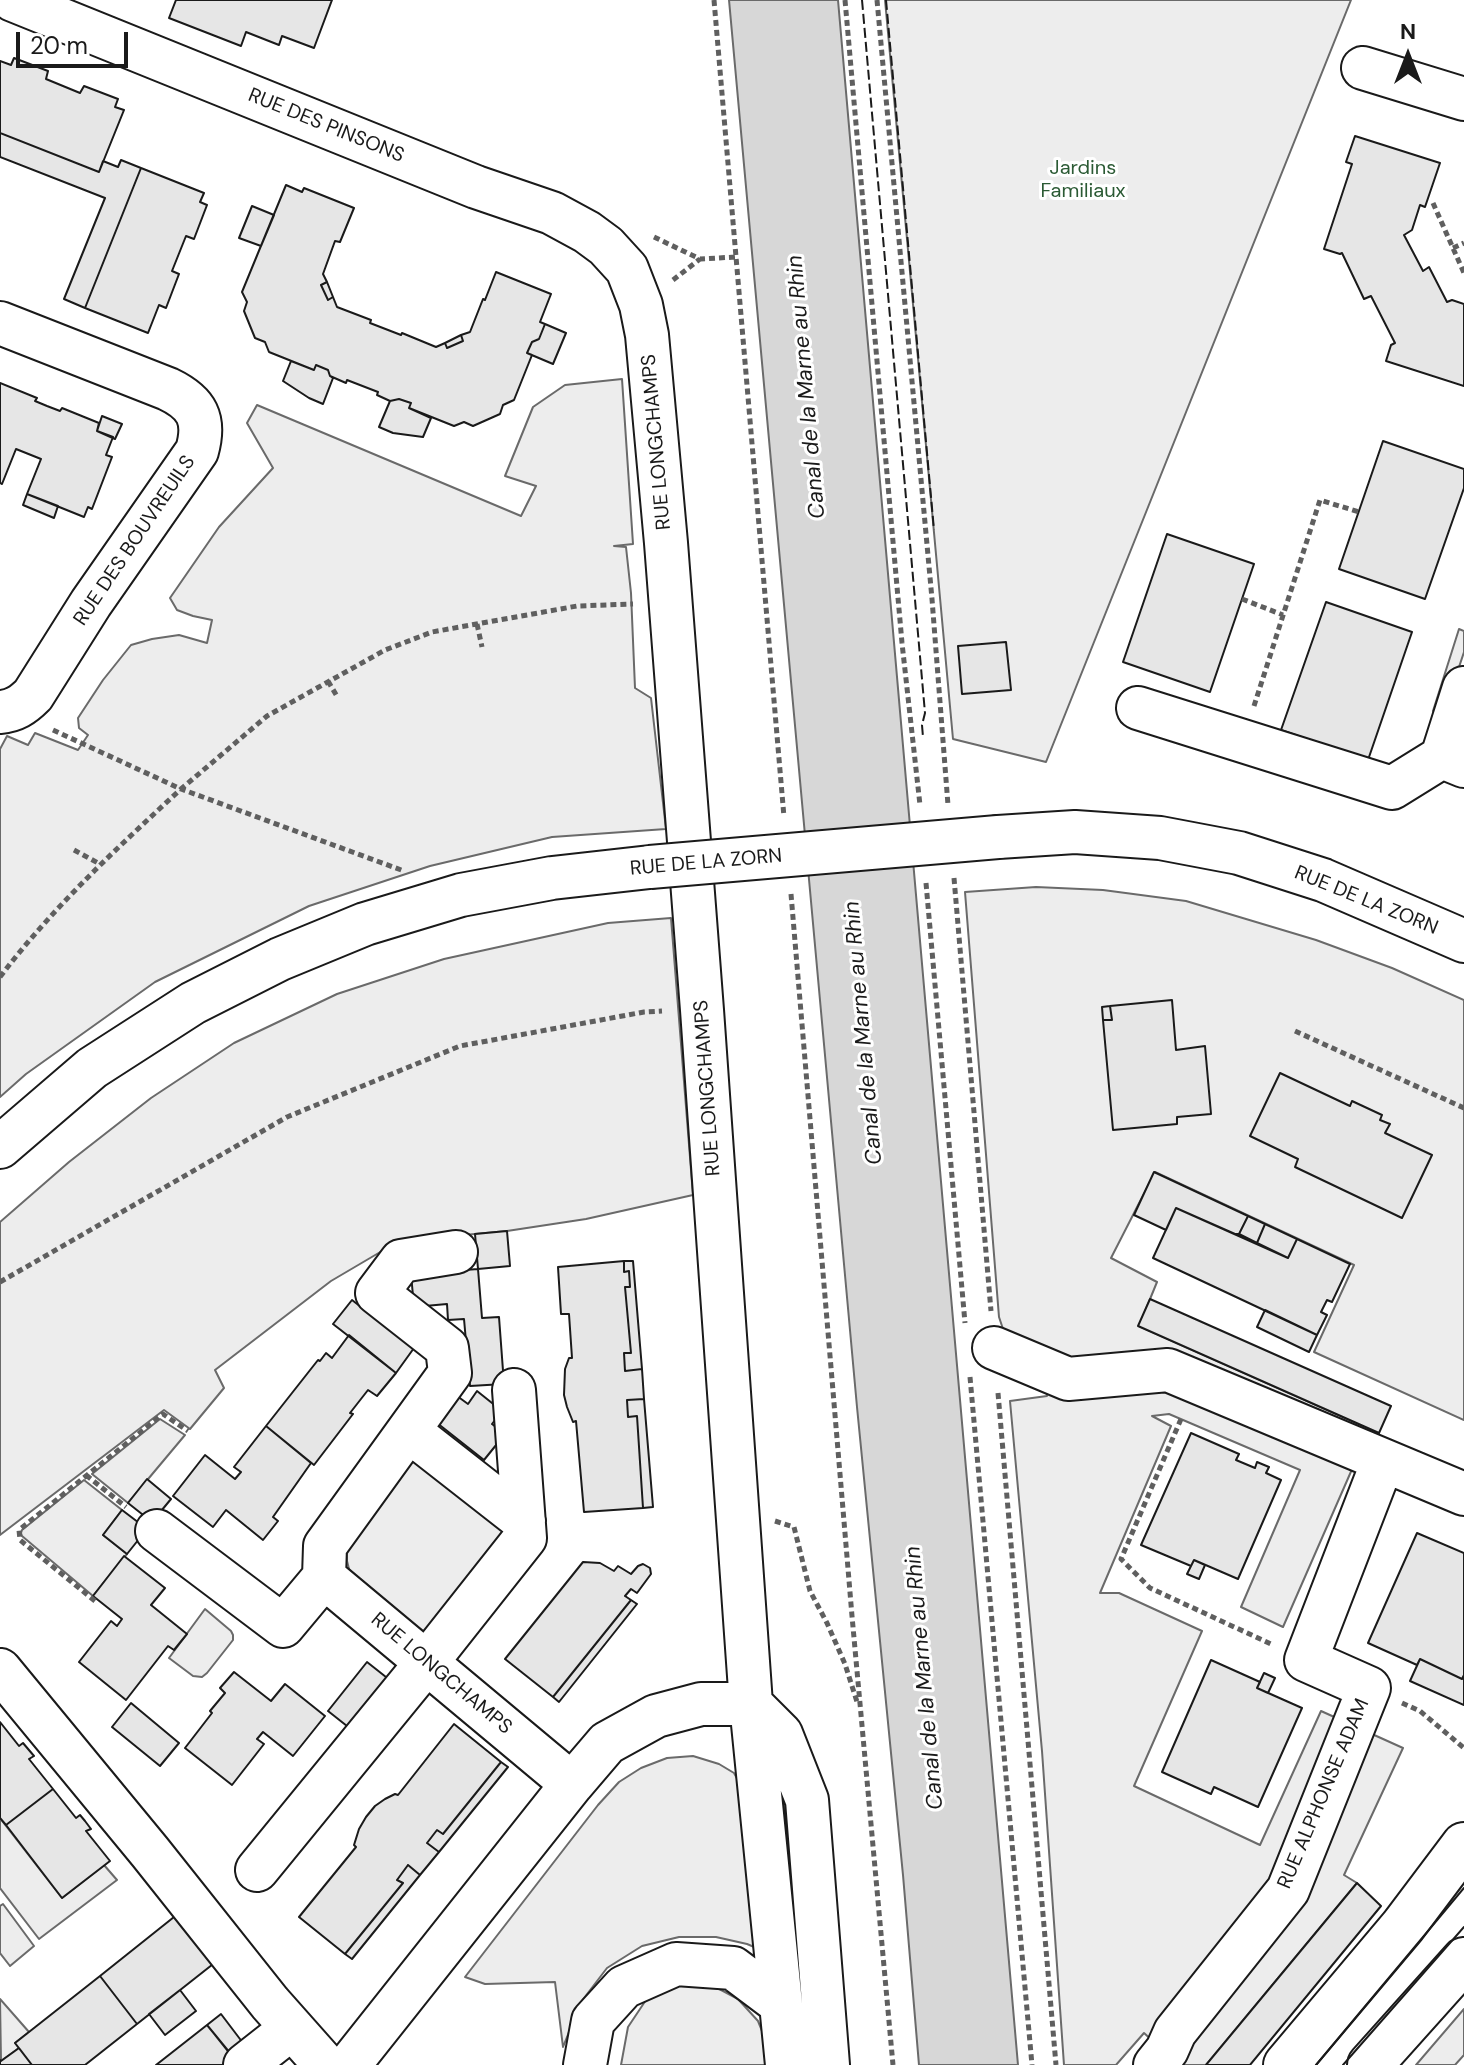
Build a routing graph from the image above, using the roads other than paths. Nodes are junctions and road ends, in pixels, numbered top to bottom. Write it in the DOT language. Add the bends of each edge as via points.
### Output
graph roads {
  1 [pos="13,0"];
  2 [pos="1363,68"];
  3 [pos="1464,99"];
  4 [pos="627,269"];
  5 [pos="0,323"];
  6 [pos="1464,688"];
  7 [pos="1138,708"];
  8 [pos="6,711"];
  9 [pos="1453,761"];
  10 [pos="1464,941"];
  11 [pos="0,1147"];
  12 [pos="456,1252"];
  13 [pos="976,1348"];
  14 [pos="514,1390"];
  15 [pos="406,1436"];
  16 [pos="1383,1461"];
  17 [pos="1464,1494"];
  18 [pos="524,1521"];
  19 [pos="157,1531"];
  20 [pos="324,1577"];
  21 [pos="427,1662"];
  22 [pos="0,1670"];
  23 [pos="751,1704"];
  24 [pos="572,1784"];
  25 [pos="1464,1845"];
  26 [pos="257,1870"];
  27 [pos="1464,1960"];
  28 [pos="781,2004"];
  29 [pos="292,2028"];
  30 [pos="1161,2057"];
  31 [pos="341,2064"];
  32 [pos="245,2065"];
  33 [pos="585,2065"];
  34 [pos="787,2065"];
  35 [pos="828,2065"];
  36 [pos="1286,2065"];
  37 [pos="1370,2065"];
  1 -- 4 [label="street, RUE DES PINSONS" via="552,213 597,239"];
  2 -- 3 [label="street"];
  4 -- 23 [label="street, RUE LONGCHAMPS" via="641,305 652,380"];
  5 -- 8 [label="street, RUE DES BOUVREUILS" via="184,397 195,408 201,436 197,451 33,695"];
  6 -- 9 [label="street"];
  7 -- 9 [label="street" via="1392,788"];
  10 -- 11 [label="street, RUE DE LA ZORN, bridge" via="1323,880 1239,853 1160,838 1075,832 552,878 461,895 365,924 280,959 193,1003 92,1068"];
  12 -- 15 [label="street" via="401,1261 377,1293 447,1348 450,1373"];
  13 -- 16 [label="street" via="1068,1379 1168,1370"];
  14 -- 18 [label="street"];
  15 -- 18 [label="street"];
  15 -- 20 [label="street" via="325,1546"];
  16 -- 17 [label="street"];
  16 -- 30 [label="street, RUE ALPHONSE ADAM" via="1306,1660 1369,1688 1288,1890"];
  18 -- 21 [label="street" via="525,1538"];
  19 -- 20 [label="street" via="283,1626"];
  20 -- 21 [label="street, RUE LONGCHAMPS"];
  21 -- 24 [label="street, RUE LONGCHAMPS"];
  21 -- 26 [label="street"];
  22 -- 29 [label="street"];
  23 -- 24 [label="street" via="701,1704 656,1716 607,1743"];
  23 -- 28 [label="street, RUE LONGCHAMPS"];
  23 -- 35 [label="street" via="781,1734 807,1800"];
  24 -- 31 [label="street"];
  25 -- 36 [label="main road"];
  27 -- 37 [label="main road"];
  28 -- 33 [label="street" via="733,1968 676,1964 624,1987 593,2021"];
  28 -- 34 [label="street, RUE LONGCHAMPS"];
  29 -- 31 [label="street"];
  29 -- 32 [label="street"];
}
